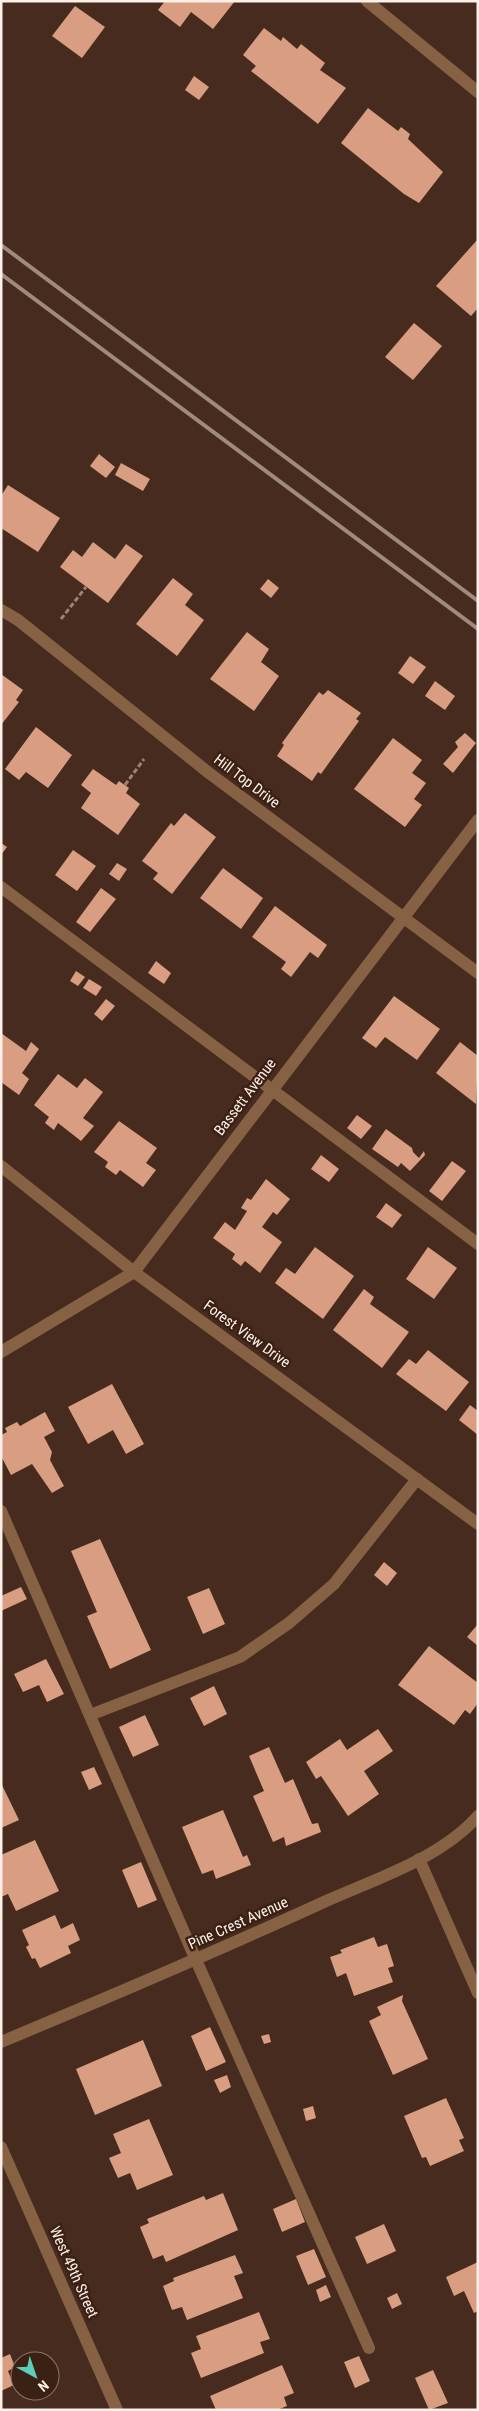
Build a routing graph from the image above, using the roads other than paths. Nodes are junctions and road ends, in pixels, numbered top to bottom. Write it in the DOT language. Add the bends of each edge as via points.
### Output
graph roads {
  1 [pos="367,1"];
  2 [pos="478,92"];
  3 [pos="1,610"];
  4 [pos="478,820"];
  5 [pos="1,887"];
  6 [pos="403,918"];
  7 [pos="478,973"];
  8 [pos="271,1090"];
  9 [pos="1,1166"];
  10 [pos="478,1244"];
  11 [pos="134,1272"];
  12 [pos="1,1352"];
  13 [pos="416,1479"];
  14 [pos="1,1511"];
  15 [pos="478,1524"];
  16 [pos="90,1715"];
  17 [pos="478,1816"];
  18 [pos="419,1858"];
  19 [pos="196,1960"];
  20 [pos="478,1993"];
  21 [pos="1,2042"];
  22 [pos="1,2146"];
  23 [pos="369,2348"];
  24 [pos="118,2410"];
  1 -- 2 [label="street"];
  3 -- 6 [label="street, Hill Top Drive" via="18,620 209,773"];
  4 -- 6 [label="street, Bassett Avenue"];
  5 -- 8 [label="street"];
  6 -- 7 [label="street, Hill Top Drive"];
  6 -- 8 [label="street, Bassett Avenue"];
  8 -- 10 [label="street"];
  8 -- 11 [label="street, Bassett Avenue"];
  9 -- 11 [label="street, Forest View Drive"];
  11 -- 12 [label="street, Bassett Avenue"];
  11 -- 13 [label="street, Forest View Drive"];
  13 -- 15 [label="street, Forest View Drive"];
  13 -- 16 [label="street" via="334,1584 289,1623 240,1657"];
  14 -- 16 [label="street"];
  16 -- 19 [label="street"];
  17 -- 18 [label="street, Pine Crest Avenue" via="465,1830"];
  18 -- 19 [label="street, Pine Crest Avenue"];
  18 -- 20 [label="street"];
  19 -- 21 [label="street, Pine Crest Avenue"];
  19 -- 23 [label="street"];
  22 -- 24 [label="street, West 49th Street"];
}
